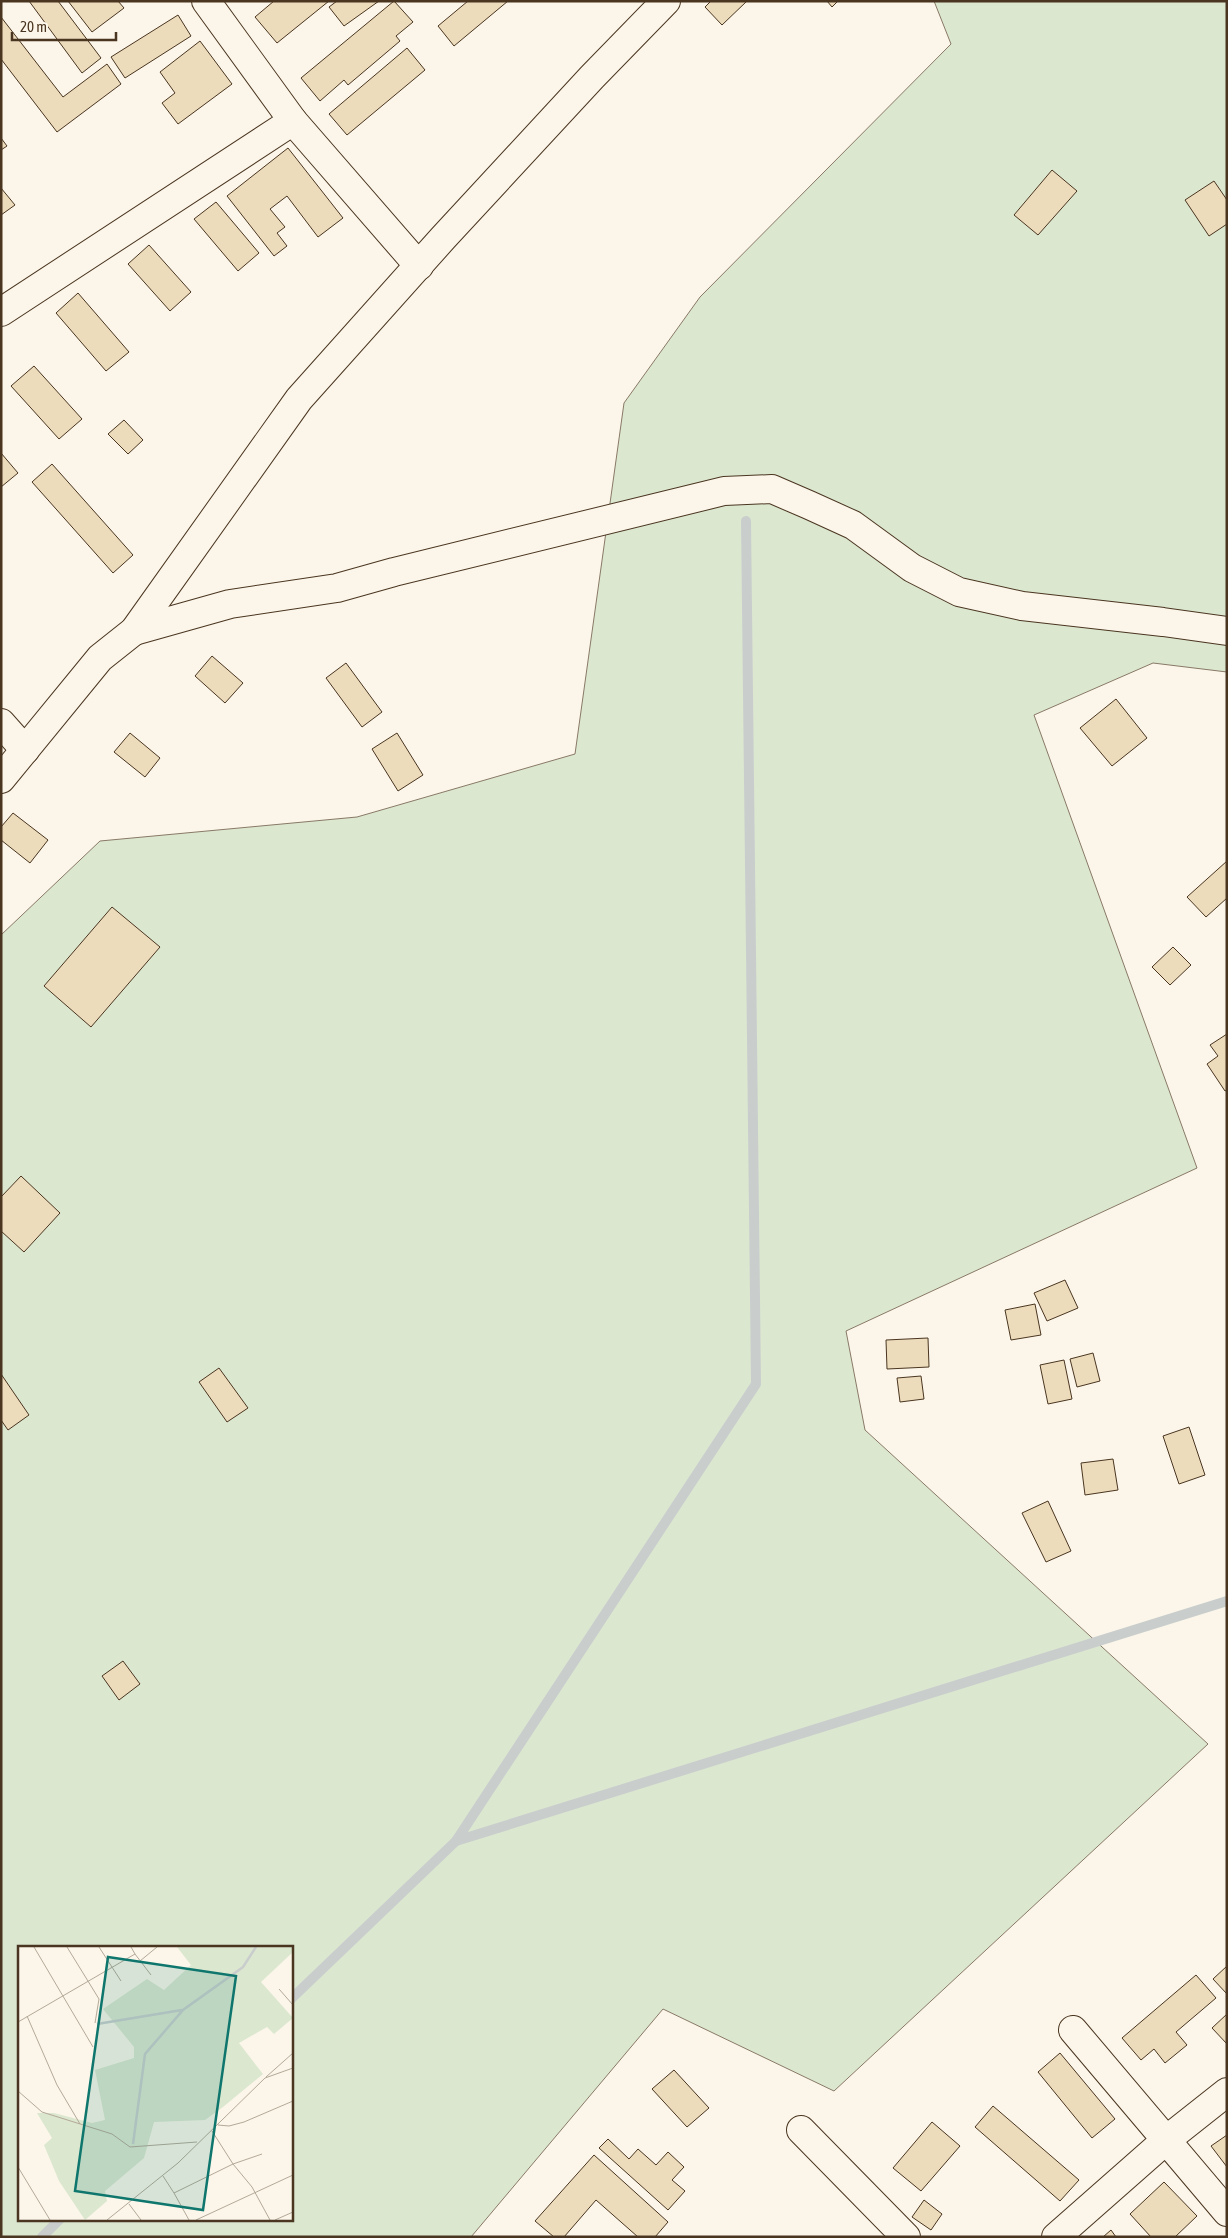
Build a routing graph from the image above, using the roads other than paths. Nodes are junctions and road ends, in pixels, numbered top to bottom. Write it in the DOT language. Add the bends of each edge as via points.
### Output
graph roads {
  1 [pos="206,1"];
  2 [pos="666,1"];
  3 [pos="293,121"];
  4 [pos="419,266"];
  5 [pos="1,312"];
  6 [pos="134,631"];
  7 [pos="1227,631"];
  8 [pos="1,723"];
  9 [pos="25,750"];
  10 [pos="1,779"];
  11 [pos="1073,2030"];
  12 [pos="1227,2092"];
  13 [pos="801,2130"];
  14 [pos="1166,2141"];
  15 [pos="1227,2212"];
  16 [pos="906,2237"];
  17 [pos="1056,2237"];
  1 -- 3 [label="street"];
  2 -- 4 [label="street"];
  3 -- 4 [label="street"];
  3 -- 5 [label="street"];
  4 -- 6 [label="street" via="299,399"];
  6 -- 7 [label="street" via="230,604 337,588 724,491 772,489 852,525 912,568 959,592 1022,606"];
  6 -- 9 [label="street" via="100,658"];
  8 -- 9 [label="street"];
  9 -- 10 [label="street"];
  11 -- 14 [label="street"];
  12 -- 14 [label="street"];
  13 -- 16 [label="street"];
  14 -- 15 [label="street"];
  14 -- 17 [label="street"];
}
